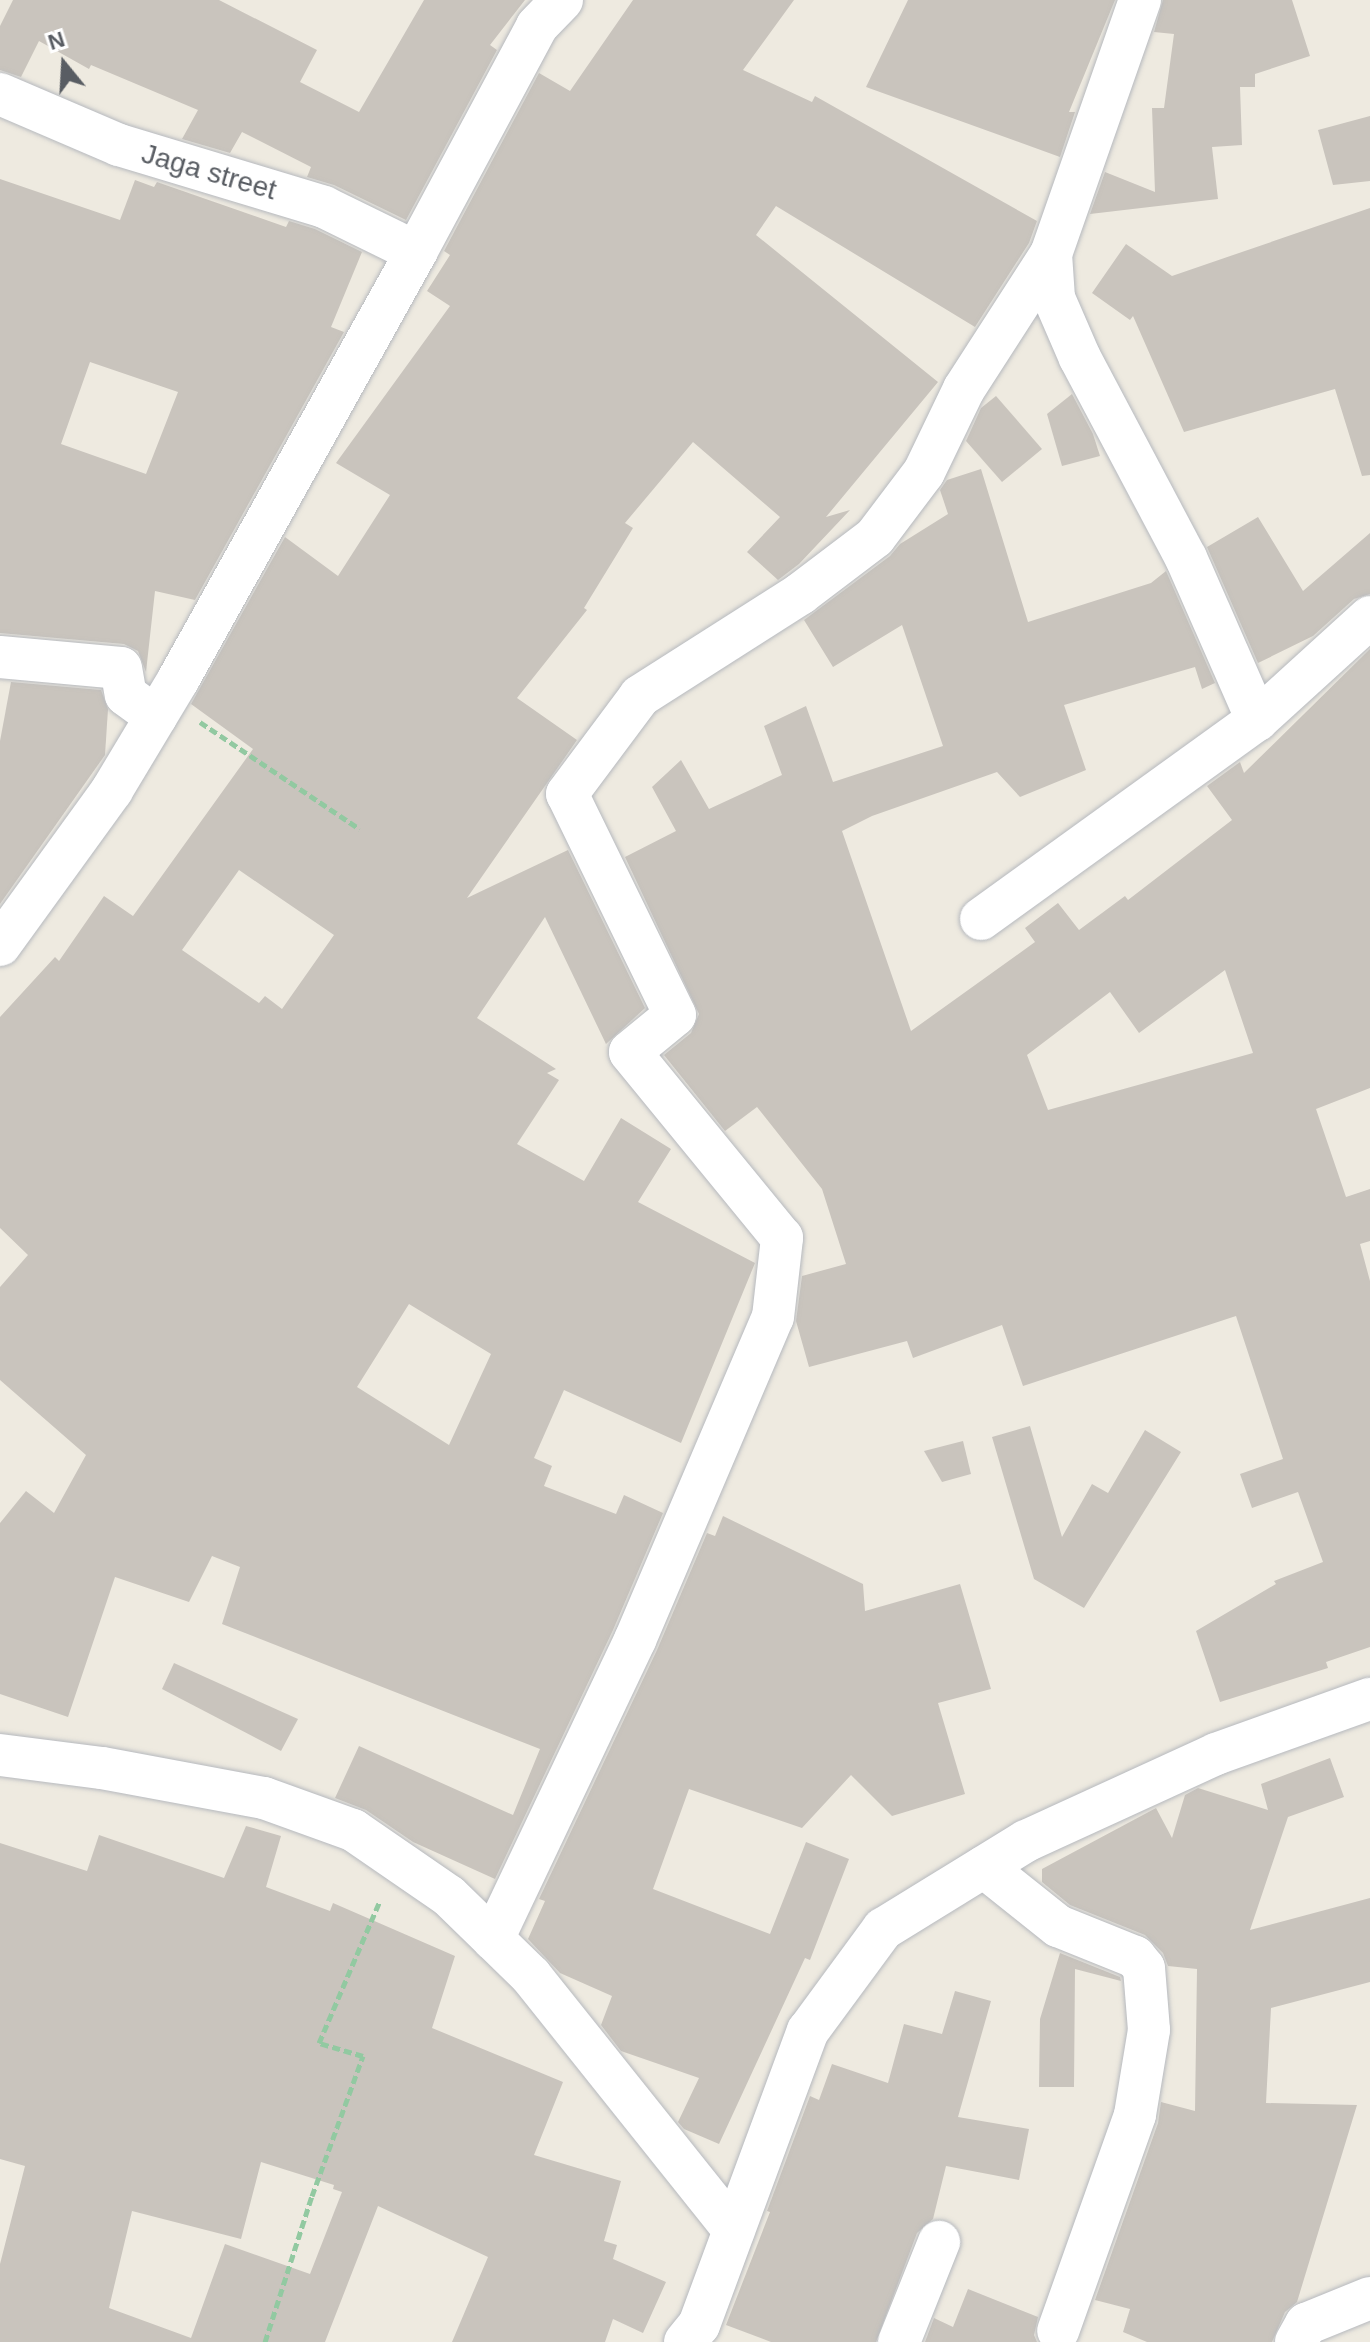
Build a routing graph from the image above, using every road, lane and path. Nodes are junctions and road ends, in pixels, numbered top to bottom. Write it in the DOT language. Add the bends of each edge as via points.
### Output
graph roads {
  1 [pos="562,0"];
  2 [pos="1140,0"];
  3 [pos="0,94"];
  4 [pos="416,252"];
  5 [pos="1051,254"];
  6 [pos="1370,617"];
  7 [pos="0,657"];
  8 [pos="161,708"];
  9 [pos="1257,720"];
  10 [pos="360,829"];
  11 [pos="981,919"];
  12 [pos="0,945"];
  13 [pos="1370,1699"];
  14 [pos="0,1755"];
  15 [pos="397,1860"];
  16 [pos="984,1867"];
  17 [pos="493,1939"];
  18 [pos="734,2230"];
  19 [pos="939,2242"];
  20 [pos="1370,2298"];
  21 [pos="1058,2331"];
  22 [pos="698,2336"];
  23 [pos="265,2342"];
  24 [pos="899,2342"];
  25 [pos="1296,2342"];
  1 -- 4 [label="street" via="537,26"];
  2 -- 5 [label="street"];
  3 -- 4 [label="street, Jaga street" via="119,145 312,203"];
  4 -- 8 [label="street"];
  5 -- 9 [label="street" via="1054,298 1080,358 1186,558"];
  5 -- 17 [label="street" via="964,389 924,472 875,537 800,594 640,696 567,794 675,1015 630,1052 782,1238 773,1317 635,1640"];
  6 -- 9 [label="street"];
  7 -- 8 [label="street" via="121,668 126,695"];
  8 -- 10 [label="path"];
  8 -- 12 [label="street" via="112,790"];
  9 -- 11 [label="street"];
  13 -- 16 [label="street" via="1216,1754 1026,1841"];
  14 -- 15 [label="street" via="264,1798 353,1830"];
  15 -- 17 [label="street" via="449,1896"];
  15 -- 23 [label="path" via="319,2043 363,2056"];
  16 -- 18 [label="street" via="883,1929 808,2031"];
  16 -- 21 [label="street" via="1058,1926 1135,1957 1144,1968 1149,2030 1138,2104"];
  17 -- 18 [label="street" via="531,1976"];
  18 -- 22 [label="street"];
  19 -- 24 [label="street"];
  20 -- 25 [label="street" via="1306,2324"];
}
